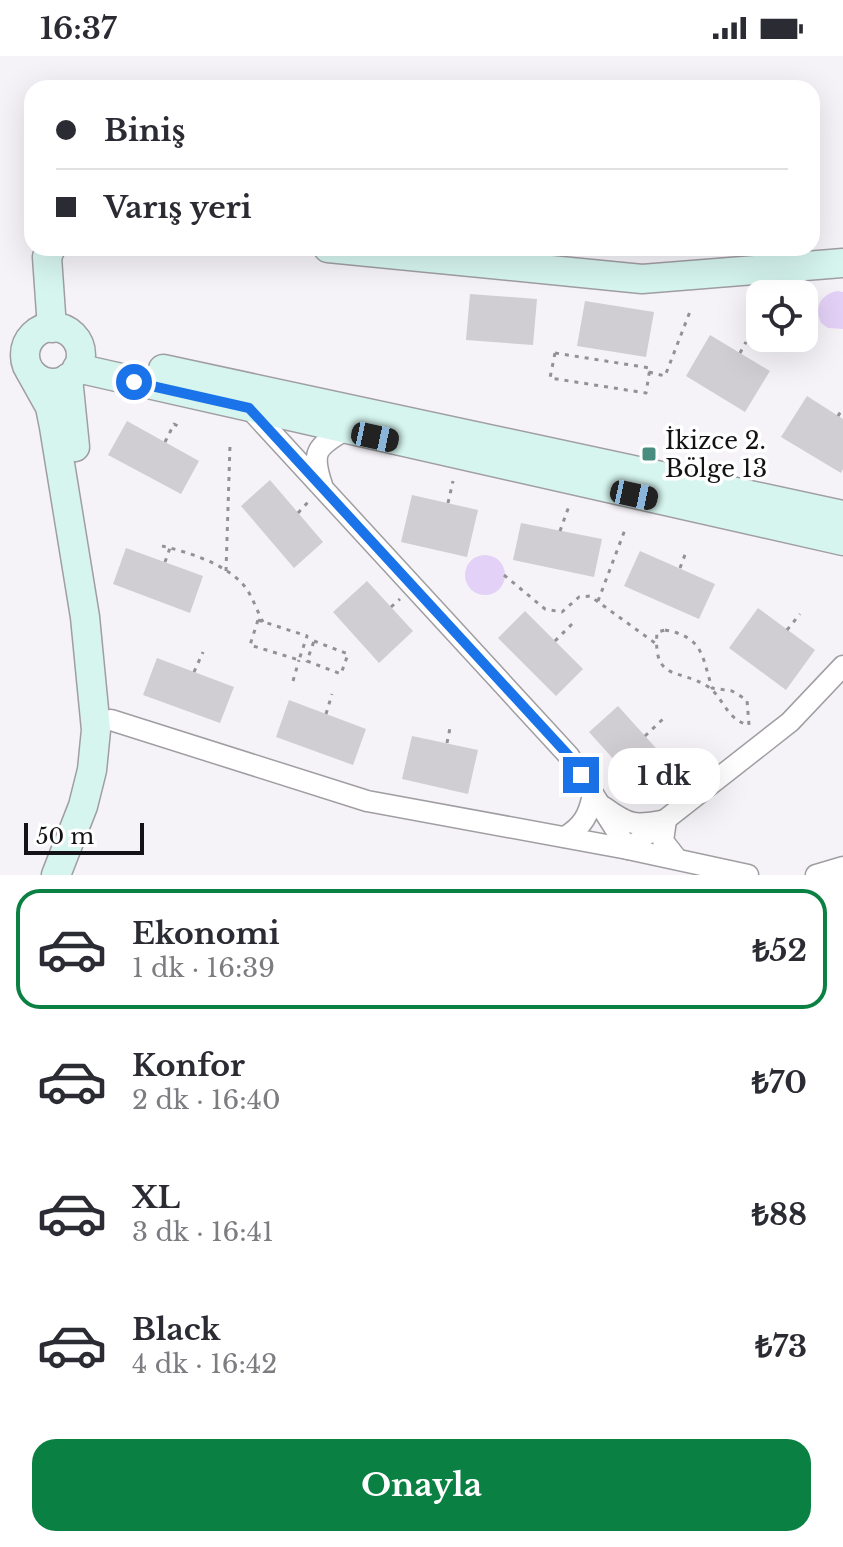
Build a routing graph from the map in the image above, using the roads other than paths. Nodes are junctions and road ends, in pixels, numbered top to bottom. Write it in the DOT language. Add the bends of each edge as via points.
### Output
graph roads {
  1 [pos="47,256"];
  2 [pos="409,256"];
  3 [pos="843,263"];
  4 [pos="52,328"];
  5 [pos="75,366"];
  6 [pos="31,373"];
  7 [pos="249,408"];
  8 [pos="345,430"];
  9 [pos="323,489"];
  10 [pos="843,515"];
  11 [pos="843,541"];
  12 [pos="843,666"];
  13 [pos="111,720"];
  14 [pos="597,799"];
  15 [pos="666,820"];
  16 [pos="565,837"];
  17 [pos="628,849"];
  18 [pos="677,859"];
  19 [pos="843,867"];
  20 [pos="56,875"];
  21 [pos="74,875"];
  22 [pos="748,875"];
  23 [pos="816,875"];
  1 -- 4 [label="main road"];
  2 -- 3 [label="main road" via="642,279"];
  4 -- 5 [label="main road" via="72,335"];
  4 -- 6 [label="main road" via="38,331 26,346"];
  5 -- 6 [label="main road" via="56,383"];
  5 -- 7 [label="main road"];
  5 -- 10 [label="main road"];
  5 -- 13 [label="main road"];
  6 -- 20 [label="main road" via="50,407 54,427 85,617 96,730 83,806"];
  7 -- 8 [label="main road"];
  7 -- 9 [label="street"];
  8 -- 9 [label="street" via="318,452 315,463"];
  8 -- 11 [label="main road"];
  9 -- 14 [label="street" via="569,756"];
  12 -- 15 [label="street" via="790,722"];
  13 -- 16 [label="street" via="367,801"];
  13 -- 21 [label="main road" via="103,798"];
  14 -- 15 [label="street" via="620,819 639,825"];
  14 -- 16 [label="street" via="577,830"];
  14 -- 17 [label="street"];
  15 -- 17 [label="street"];
  15 -- 18 [label="street" via="663,841"];
  16 -- 17 [label="street"];
  17 -- 18 [label="street"];
  18 -- 22 [label="street"];
  19 -- 23 [label="street"];
}
